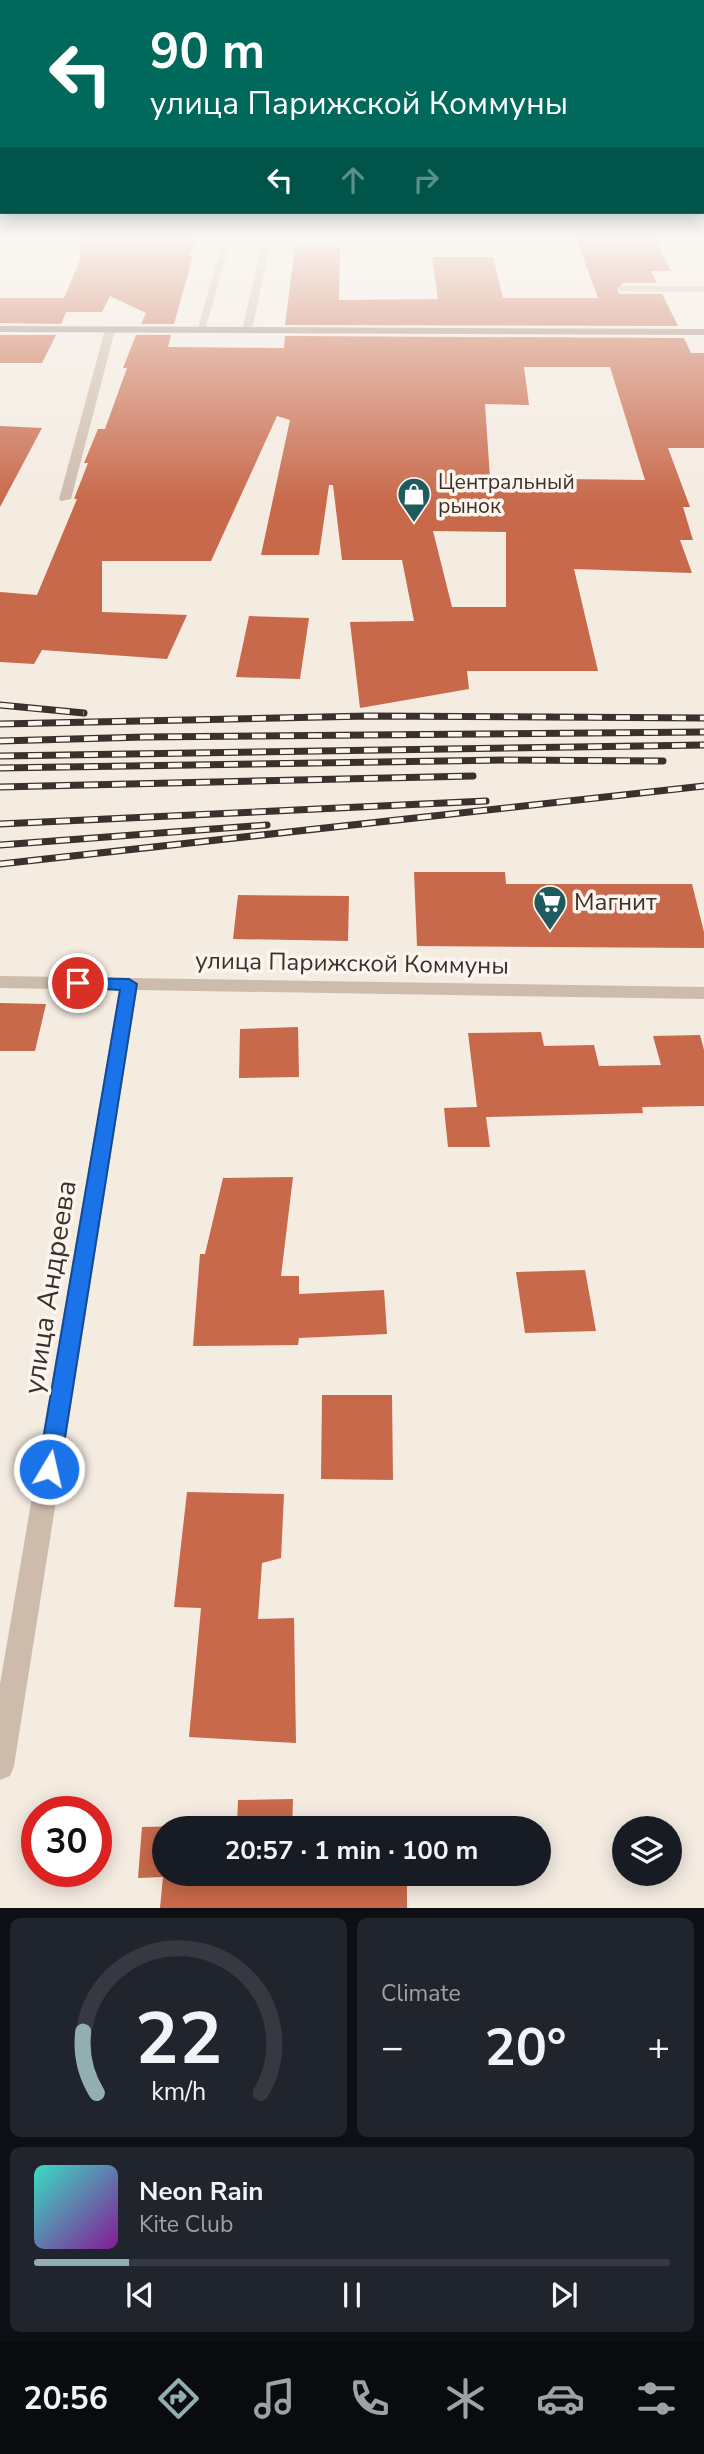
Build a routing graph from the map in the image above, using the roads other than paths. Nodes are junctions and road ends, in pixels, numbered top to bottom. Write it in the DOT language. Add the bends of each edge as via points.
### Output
graph roads {
  1 [pos="202,324"];
  2 [pos="248,324"];
  3 [pos="0,329"];
  4 [pos="110,330"];
  5 [pos="200,330"];
  6 [pos="247,330"];
  7 [pos="704,332"];
  8 [pos="65,499"];
  9 [pos="0,982"];
  10 [pos="129,984"];
  11 [pos="704,993"];
  12 [pos="0,1766"];
  1 -- 5 [label="street"];
  2 -- 6 [label="street"];
  3 -- 4 [label="main road"];
  4 -- 5 [label="main road"];
  4 -- 8 [label="street"];
  5 -- 6 [label="main road"];
  6 -- 7 [label="main road"];
  9 -- 10 [label="street, улица Парижской Коммуны"];
  10 -- 11 [label="street, улица Парижской Коммуны"];
  10 -- 12 [label="street, улица Андреева"];
}
